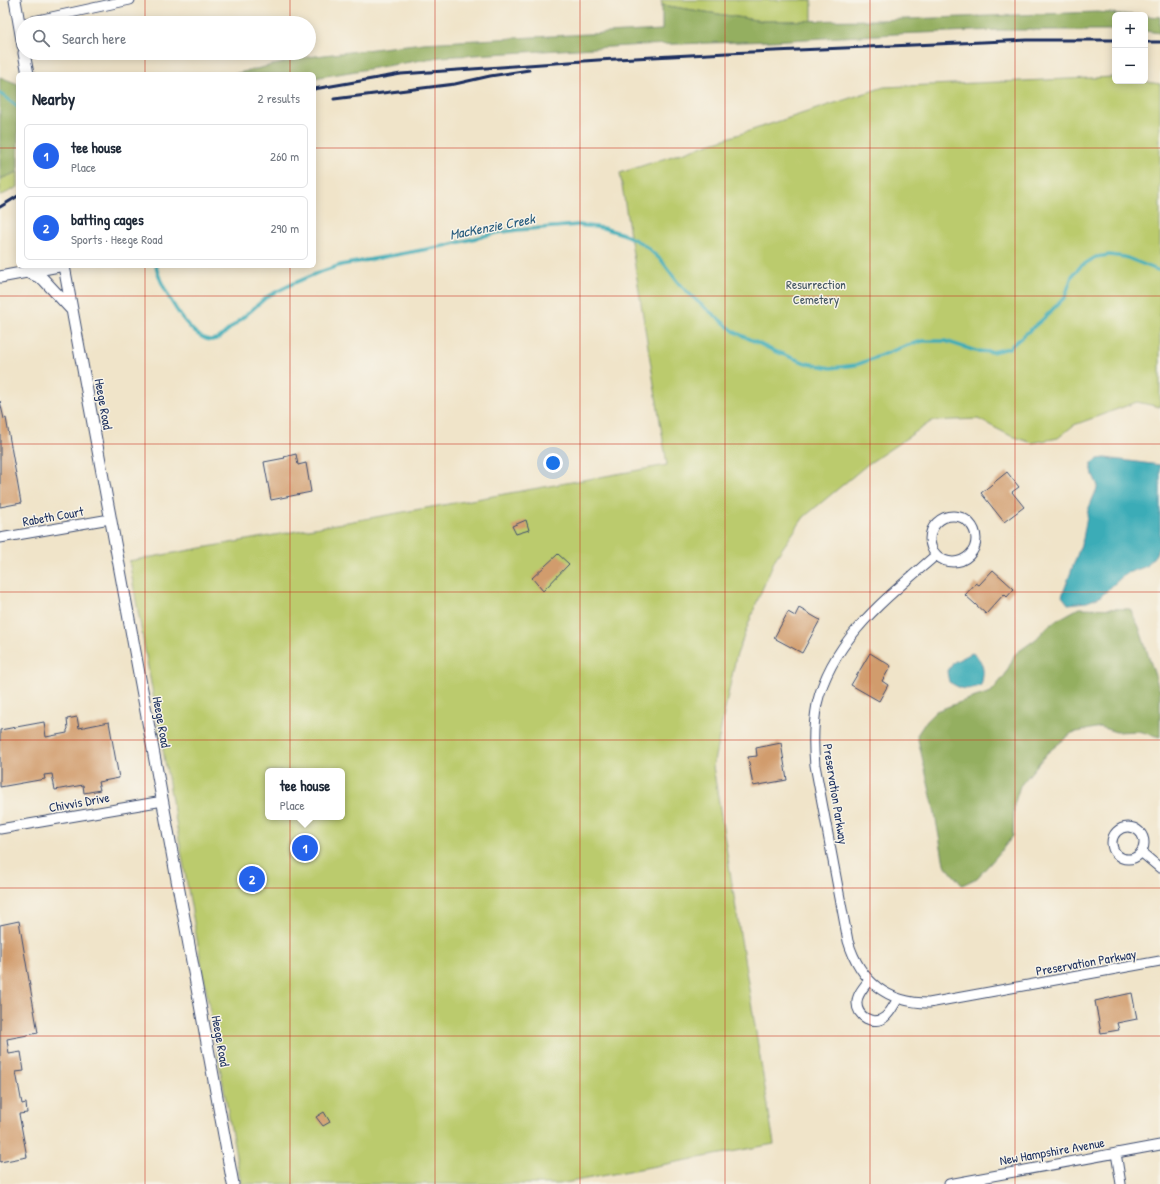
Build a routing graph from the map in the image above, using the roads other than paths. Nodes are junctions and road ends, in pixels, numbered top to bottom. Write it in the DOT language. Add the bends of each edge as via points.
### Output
graph roads {
  1 [pos="15,0"];
  2 [pos="130,0"];
  3 [pos="20,16"];
  4 [pos="55,16"];
  5 [pos="25,60"];
  6 [pos="28,72"];
  7 [pos="48,268"];
  8 [pos="64,268"];
  9 [pos="28,272"];
  10 [pos="0,277"];
  11 [pos="72,309"];
  12 [pos="110,519"];
  13 [pos="0,538"];
  14 [pos="936,555"];
  15 [pos="163,801"];
  16 [pos="0,829"];
  17 [pos="1141,852"];
  18 [pos="1160,868"];
  19 [pos="1160,961"];
  20 [pos="869,980"];
  21 [pos="898,998"];
  22 [pos="1160,1146"];
  23 [pos="1116,1153"];
  24 [pos="984,1181"];
  25 [pos="233,1184"];
  26 [pos="949,1184"];
  27 [pos="1121,1184"];
  1 -- 3 [label="street"];
  2 -- 4 [label="street"];
  5 -- 6 [label="street"];
  7 -- 9 [label="street"];
  8 -- 11 [label="street, Heege Road"];
  9 -- 10 [label="street"];
  9 -- 11 [label="street" via="43,279"];
  11 -- 12 [label="street, Heege Road"];
  12 -- 13 [label="street, Rabeth Court"];
  12 -- 15 [label="street, Heege Road"];
  14 -- 14 [label="street" via="930,542 930,535 942,519 955,516 973,527 976,533 975,547 967,558 948,562"];
  14 -- 20 [label="street, Preservation Parkway" via="860,625 834,661 817,704 813,744 815,765 848,941 856,963"];
  15 -- 16 [label="street, Chivvis Drive"];
  15 -- 25 [label="street, Heege Road"];
  17 -- 18 [label="street"];
  19 -- 21 [label="street, Preservation Parkway" via="939,1002 919,1003"];
  20 -- 21 [label="street, Preservation Parkway"];
  20 -- 21 [label="street" via="857,1002 858,1011 864,1017 871,1021 879,1020 886,1016"];
  22 -- 23 [label="street, New Hampshire Avenue"];
  23 -- 24 [label="street, New Hampshire Avenue"];
  23 -- 27 [label="street"];
  24 -- 26 [label="street, New Hampshire Avenue"];
}
